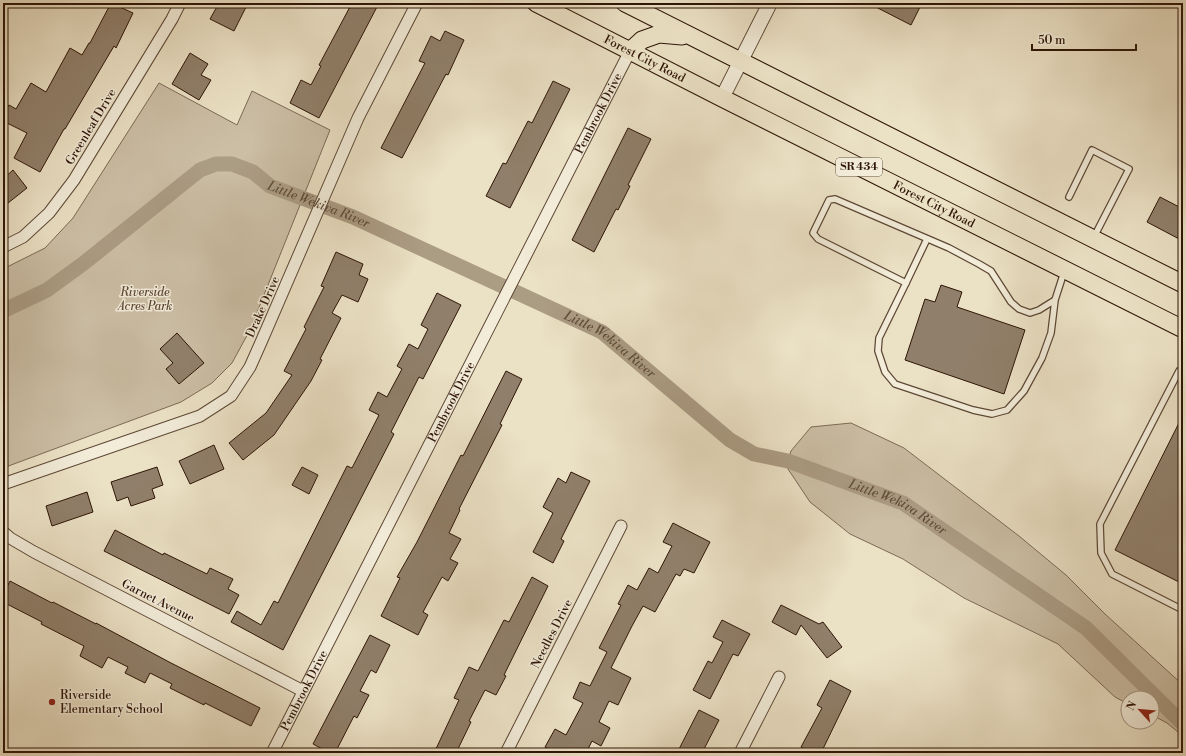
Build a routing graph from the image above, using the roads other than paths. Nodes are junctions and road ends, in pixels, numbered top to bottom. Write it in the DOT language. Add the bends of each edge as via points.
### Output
graph roads {
  1 [pos="180,3"];
  2 [pos="417,3"];
  3 [pos="625,3"];
  4 [pos="770,3"];
  5 [pos="539,4"];
  6 [pos="690,36"];
  7 [pos="630,51"];
  8 [pos="740,62"];
  9 [pos="722,98"];
  10 [pos="1069,197"];
  11 [pos="927,239"];
  12 [pos="1093,239"];
  13 [pos="3,247"];
  14 [pos="1065,270"];
  15 [pos="906,283"];
  16 [pos="1183,284"];
  17 [pos="1054,300"];
  18 [pos="1183,329"];
  19 [pos="1183,373"];
  20 [pos="3,484"];
  21 [pos="621,526"];
  22 [pos="3,532"];
  23 [pos="1183,610"];
  24 [pos="779,677"];
  25 [pos="304,691"];
  26 [pos="272,753"];
  27 [pos="506,753"];
  28 [pos="740,753"];
  1 -- 13 [label="street, Greenleaf Drive" via="74,180 49,213 23,237"];
  2 -- 20 [label="street, Drake Drive" via="358,118 250,367 231,396 200,416"];
  3 -- 6 [label="main road"];
  4 -- 8 [label="street"];
  5 -- 7 [label="main road, Forest City Road / SR 434"];
  6 -- 7 [label="main road" via="659,34 642,40"];
  6 -- 8 [label="main road"];
  7 -- 9 [label="main road, Forest City Road / SR 434"];
  7 -- 25 [label="street, Pembrook Drive"];
  8 -- 9 [label="street"];
  8 -- 12 [label="main road"];
  9 -- 14 [label="main road, Forest City Road / SR 434"];
  10 -- 12 [label="lane" via="1092,150 1129,169"];
  11 -- 15 [label="lane"];
  11 -- 15 [label="lane" via="836,199 829,200 813,233 818,239"];
  11 -- 17 [label="lane" via="991,271 1019,310 1034,312"];
  12 -- 16 [label="main road"];
  14 -- 17 [label="lane"];
  14 -- 18 [label="main road, Forest City Road / SR 434"];
  15 -- 17 [label="lane" via="879,338 878,351 885,372 895,384 992,414 1007,410 1024,392 1042,358 1051,333"];
  19 -- 23 [label="lane" via="1179,371 1100,524 1101,553 1112,574"];
  21 -- 27 [label="street, Needles Drive"];
  22 -- 25 [label="street, Garnet Avenue" via="34,552"];
  24 -- 28 [label="street"];
  25 -- 26 [label="street, Pembrook Drive"];
}
